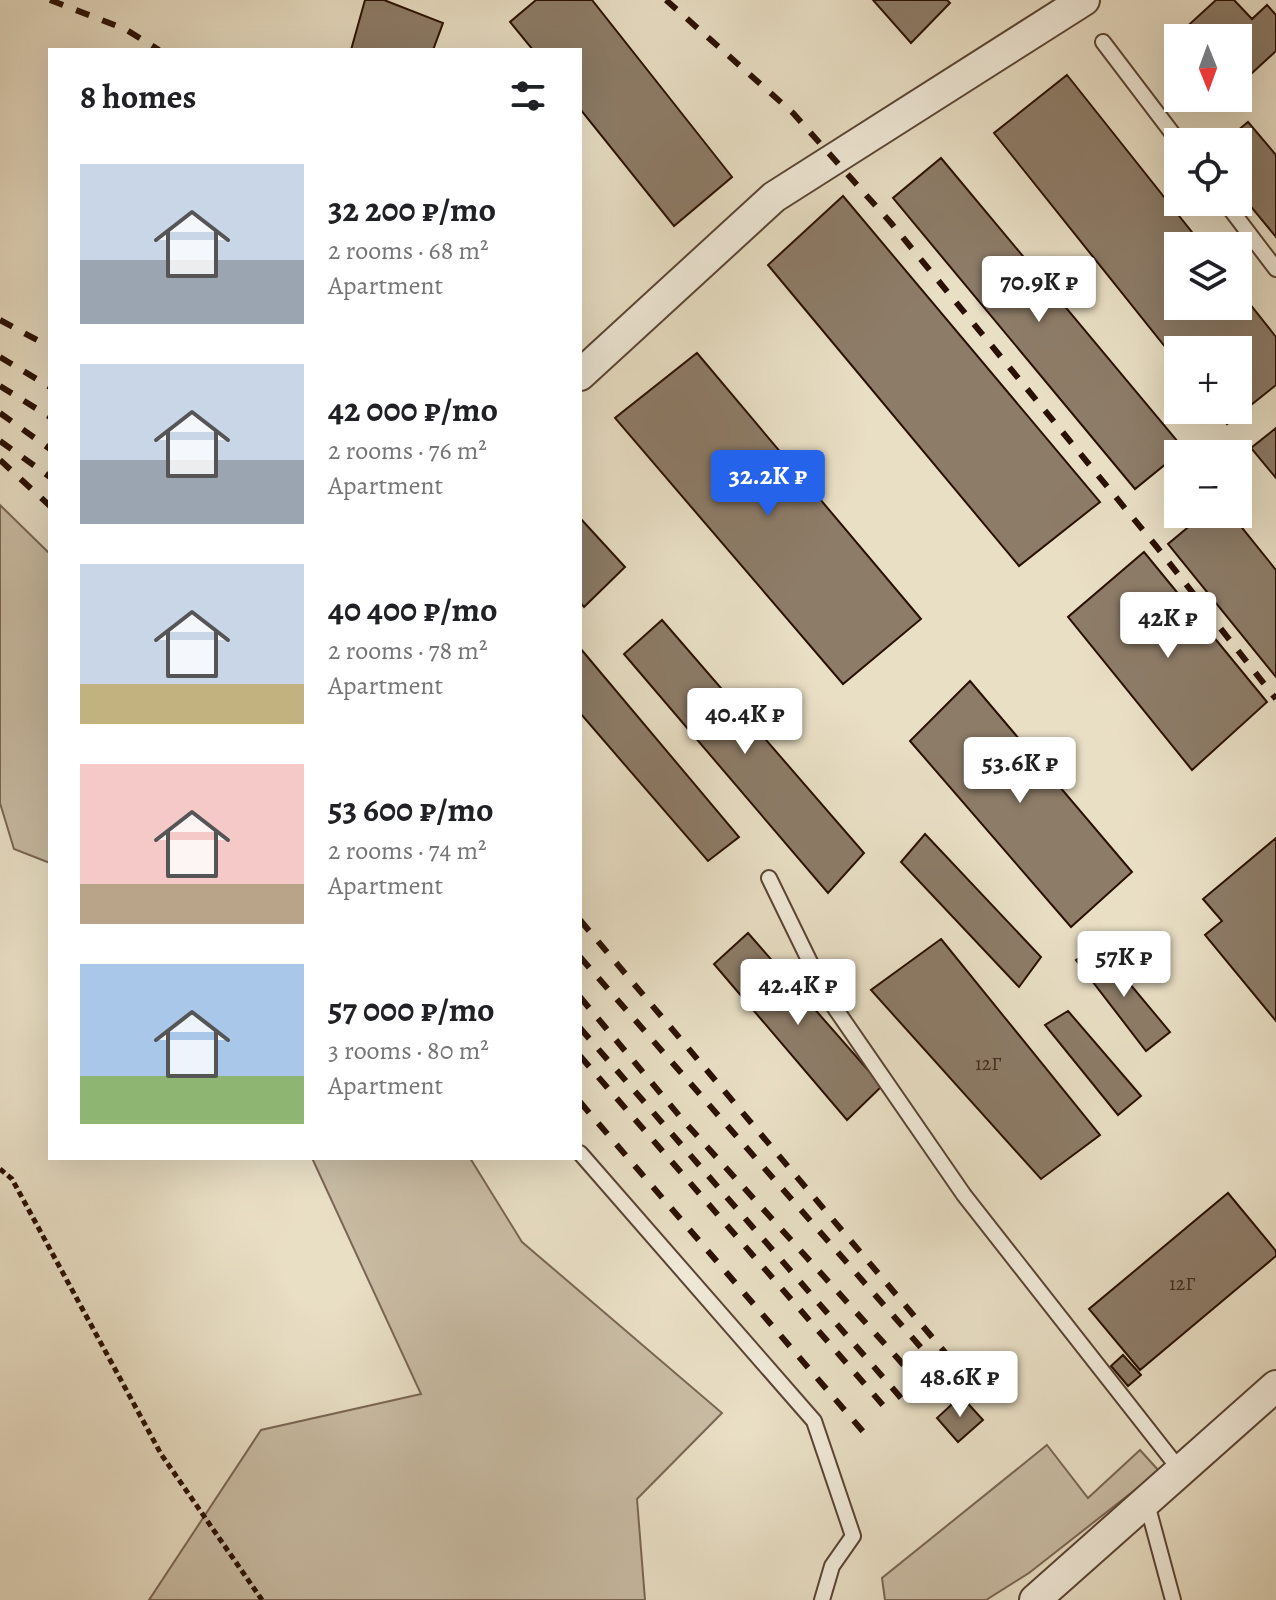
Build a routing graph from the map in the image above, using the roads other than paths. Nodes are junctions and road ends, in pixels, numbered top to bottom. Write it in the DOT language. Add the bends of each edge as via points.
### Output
graph roads {
  1 [pos="1084,0"];
  2 [pos="1103,42"];
  3 [pos="1168,128"];
  4 [pos="1236,216"];
  5 [pos="1276,269"];
  6 [pos="582,373"];
  7 [pos="769,878"];
  8 [pos="582,1155"];
  9 [pos="1276,1386"];
  10 [pos="1180,1470"];
  11 [pos="1146,1500"];
  12 [pos="822,1600"];
  13 [pos="1035,1600"];
  14 [pos="1173,1600"];
  1 -- 6 [label="street" via="774,197"];
  2 -- 3 [label="lane"];
  4 -- 5 [label="lane"];
  7 -- 10 [label="lane" via="826,995 955,1183"];
  8 -- 12 [label="lane" via="814,1421 853,1536 832,1566"];
  9 -- 10 [label="street"];
  10 -- 11 [label="street"];
  11 -- 13 [label="street"];
  11 -- 14 [label="lane"];
}
